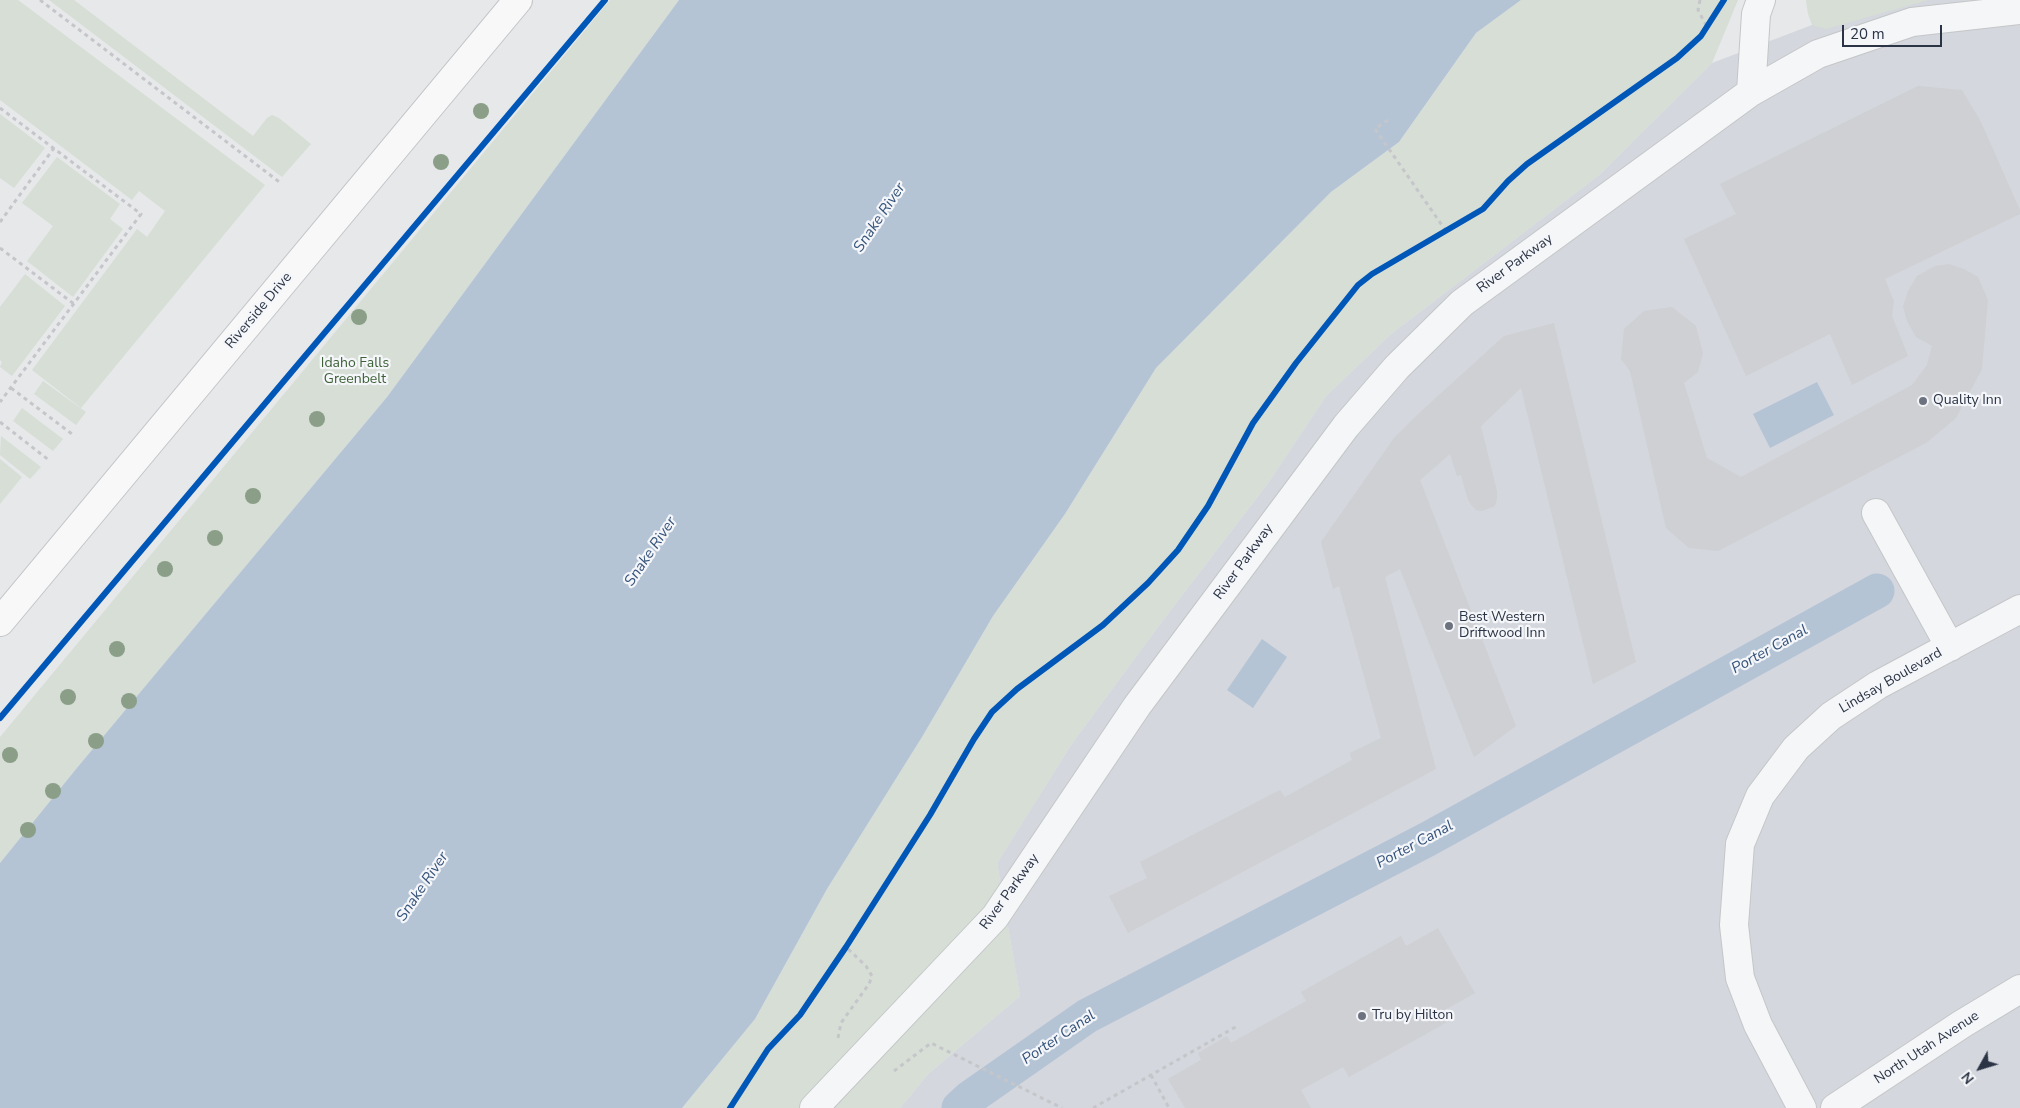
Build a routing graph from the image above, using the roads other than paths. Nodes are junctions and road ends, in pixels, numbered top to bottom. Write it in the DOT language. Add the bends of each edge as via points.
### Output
graph roads {
  1 [pos="518,0"];
  2 [pos="1761,0"];
  3 [pos="2020,10"];
  4 [pos="1751,92"];
  5 [pos="1876,513"];
  6 [pos="2020,609"];
  7 [pos="0,622"];
  8 [pos="1950,647"];
  9 [pos="2020,989"];
  10 [pos="814,1108"];
  11 [pos="1802,1108"];
  12 [pos="1835,1108"];
  1 -- 7 [label="main road, Riverside Drive"];
  2 -- 4 [label="street" via="1756,14"];
  3 -- 4 [label="street, River Parkway" via="1912,22 1818,54"];
  4 -- 10 [label="street, River Parkway" via="1462,303 1397,367 1346,426 1137,706 995,917"];
  5 -- 8 [label="street"];
  6 -- 8 [label="street, Lindsay Boulevard"];
  8 -- 11 [label="street, Lindsay Boulevard" via="1878,685 1831,716 1796,748 1760,796 1740,844 1734,925 1740,978 1758,1025"];
  9 -- 12 [label="street, North Utah Avenue"];
}
